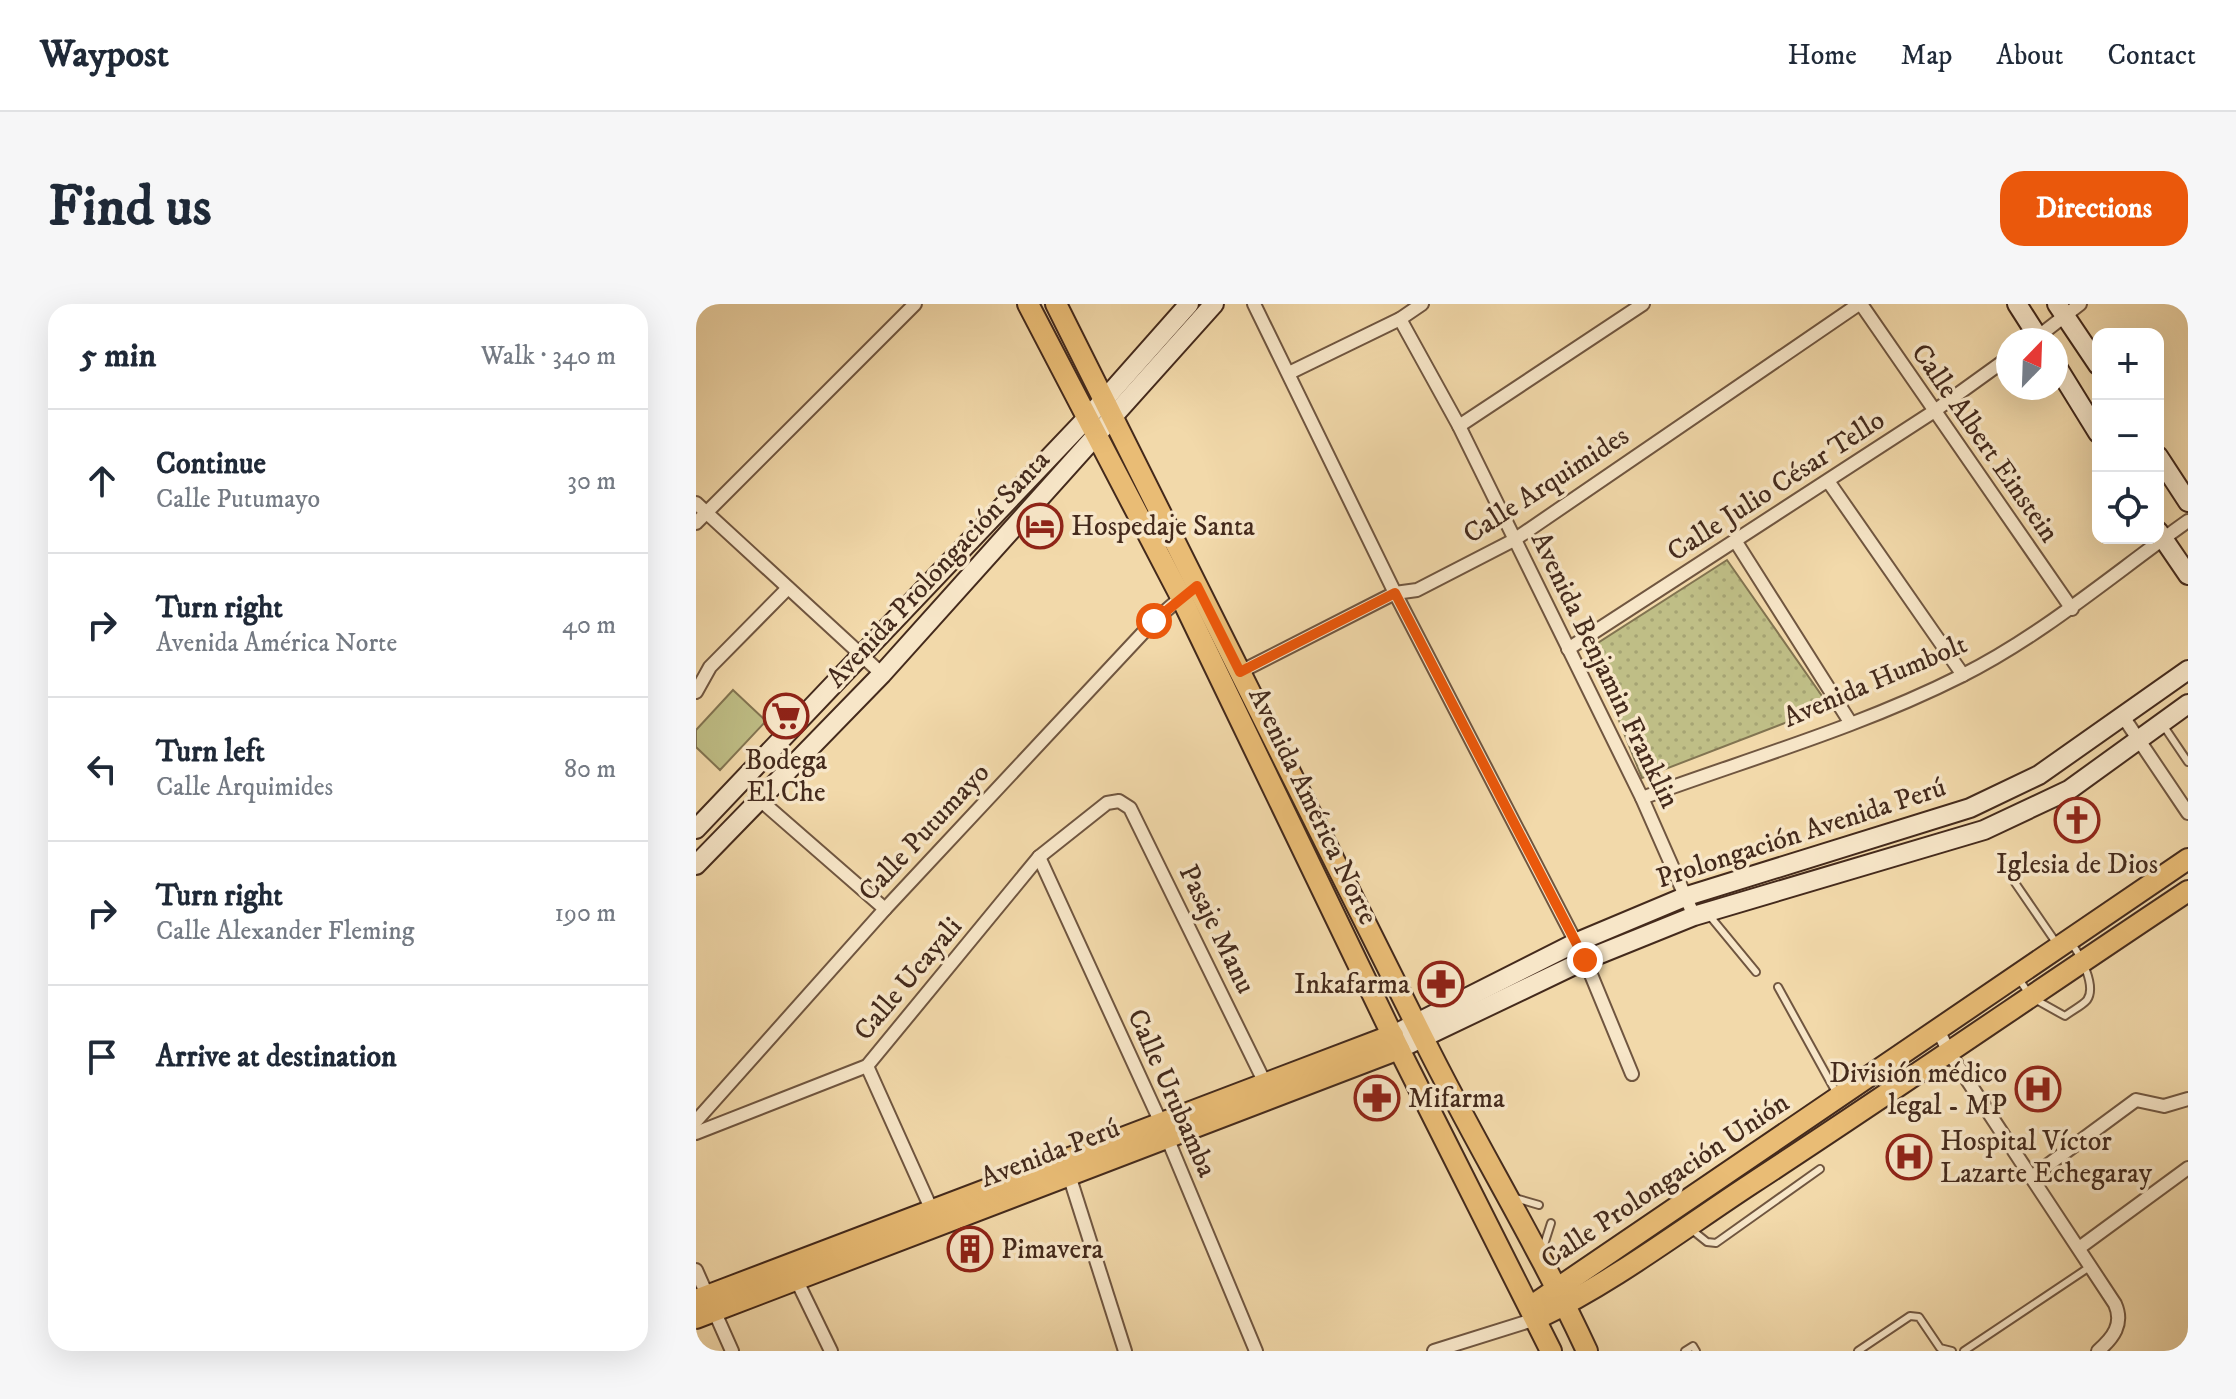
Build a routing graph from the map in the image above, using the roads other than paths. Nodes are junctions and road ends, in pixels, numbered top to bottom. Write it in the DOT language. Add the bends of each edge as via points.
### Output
graph roads {
  1 [pos="915,304"];
  2 [pos="1028,304"];
  3 [pos="1056,304"];
  4 [pos="1189,304"];
  5 [pos="1214,304"];
  6 [pos="1254,304"];
  7 [pos="1422,304"];
  8 [pos="1643,304"];
  9 [pos="1860,304"];
  10 [pos="2017,304"];
  11 [pos="2067,308"];
  12 [pos="1400,319"];
  13 [pos="2031,328"];
  14 [pos="2048,328"];
  15 [pos="2092,354"];
  16 [pos="1996,367"];
  17 [pos="1289,373"];
  18 [pos="2068,384"];
  19 [pos="1109,409"];
  20 [pos="1933,412"];
  21 [pos="1087,418"];
  22 [pos="2092,423"];
  23 [pos="1459,426"];
  24 [pos="1097,438"];
  25 [pos="2164,465"];
  26 [pos="1828,481"];
  27 [pos="2188,502"];
  28 [pos="696,503"];
  29 [pos="707,513"];
  30 [pos="2188,521"];
  31 [pos="696,523"];
  32 [pos="2164,533"];
  33 [pos="1514,540"];
  34 [pos="2164,541"];
  35 [pos="1736,542"];
  36 [pos="2149,544"];
  37 [pos="2188,575"];
  38 [pos="788,588"];
  39 [pos="1189,591"];
  40 [pos="1395,593"];
  41 [pos="2072,609"];
  42 [pos="1568,649"];
  43 [pos="862,655"];
  44 [pos="2188,670"];
  45 [pos="1240,672"];
  46 [pos="882,674"];
  47 [pos="1963,675"];
  48 [pos="696,692"];
  49 [pos="2188,704"];
  50 [pos="2122,715"];
  51 [pos="1850,722"];
  52 [pos="2161,723"];
  53 [pos="2139,739"];
  54 [pos="2188,762"];
  55 [pos="2184,797"];
  56 [pos="1642,798"];
  57 [pos="760,800"];
  58 [pos="1119,801"];
  59 [pos="2188,813"];
  60 [pos="696,829"];
  61 [pos="1039,857"];
  62 [pos="2187,863"];
  63 [pos="696,865"];
  64 [pos="2009,874"];
  65 [pos="2188,891"];
  66 [pos="1687,896"];
  67 [pos="885,909"];
  68 [pos="1700,914"];
  69 [pos="1575,943"];
  70 [pos="2064,943"];
  71 [pos="1585,960"];
  72 [pos="2084,961"];
  73 [pos="1756,972"];
  74 [pos="2017,976"];
  75 [pos="1778,987"];
  76 [pos="2031,997"];
  77 [pos="1938,1030"];
  78 [pos="1420,1033"];
  79 [pos="1396,1042"];
  80 [pos="1950,1054"];
  81 [pos="867,1066"];
  82 [pos="1632,1074"];
  83 [pos="1265,1083"];
  84 [pos="1839,1098"];
  85 [pos="2188,1099"];
  86 [pos="696,1121"];
  87 [pos="1165,1131"];
  88 [pos="696,1133"];
  89 [pos="2188,1168"];
  90 [pos="1820,1169"];
  91 [pos="1069,1175"];
  92 [pos="2033,1176"];
  93 [pos="1504,1195"];
  94 [pos="1539,1205"];
  95 [pos="935,1218"];
  96 [pos="1551,1223"];
  97 [pos="1688,1226"];
  98 [pos="2079,1248"];
  99 [pos="1541,1255"];
  100 [pos="2091,1266"];
  101 [pos="696,1270"];
  102 [pos="796,1279"];
  103 [pos="1561,1296"];
  104 [pos="703,1306"];
  105 [pos="1533,1313"];
  106 [pos="732,1351"];
  107 [pos="831,1351"];
  108 [pos="1125,1351"];
  109 [pos="1256,1351"];
  110 [pos="1434,1351"];
  111 [pos="1551,1351"];
  112 [pos="1587,1351"];
  113 [pos="1685,1351"];
  114 [pos="1696,1351"];
  115 [pos="1858,1351"];
  116 [pos="1952,1351"];
  117 [pos="1964,1351"];
  118 [pos="2098,1351"];
  1 -- 29 [label="street"];
  2 -- 21 [label="main road, Avenida América Norte"];
  3 -- 19 [label="main road, Avenida América Norte"];
  4 -- 19 [label="street, Avenida Prolongación Santa"];
  5 -- 19 [label="street, Avenida Prolongación Santa"];
  6 -- 17 [label="street"];
  7 -- 12 [label="street"];
  8 -- 23 [label="street"];
  9 -- 20 [label="street, Calle Albert Einstein"];
  9 -- 33 [label="street, Calle Arquimides"];
  10 -- 13 [label="street"];
  11 -- 14 [label="street"];
  11 -- 15 [label="street"];
  12 -- 17 [label="street"];
  12 -- 23 [label="street, Avenida Benjamin Franklin"];
  16 -- 20 [label="street, Calle Julio César Tello"];
  17 -- 40 [label="street"];
  18 -- 22 [label="street"];
  19 -- 21 [label="street, Avenida Prolongación Santa"];
  19 -- 24 [label="street, Avenida Prolongación Santa"];
  19 -- 39 [label="main road, Avenida América Norte"];
  20 -- 26 [label="street, Calle Julio César Tello"];
  20 -- 41 [label="street, Calle Albert Einstein"];
  21 -- 24 [label="main road, Avenida América Norte"];
  21 -- 43 [label="street, Avenida Prolongación Santa"];
  23 -- 33 [label="street, Avenida Benjamin Franklin"];
  24 -- 39 [label="main road, Avenida América Norte"];
  24 -- 46 [label="street, Avenida Prolongación Santa"];
  25 -- 27 [label="street"];
  26 -- 35 [label="street, Calle Julio César Tello"];
  26 -- 47 [label="street"];
  28 -- 29 [label="street"];
  29 -- 31 [label="street"];
  29 -- 38 [label="street"];
  30 -- 32 [label="street, Avenida Humbolt"];
  33 -- 40 [label="street, Calle Arquimides" via="1417,590"];
  33 -- 42 [label="street, Avenida Benjamin Franklin"];
  34 -- 37 [label="street"];
  35 -- 42 [label="street, Calle Julio César Tello"];
  35 -- 51 [label="street"];
  36 -- 41 [label="street, Avenida Humbolt"];
  38 -- 43 [label="street"];
  38 -- 48 [label="street" via="710,667"];
  39 -- 45 [label="main road, Avenida América Norte"];
  39 -- 67 [label="street, Calle Putumayo"];
  39 -- 79 [label="main road, Avenida América Norte"];
  40 -- 45 [label="street, Calle Arquimides"];
  40 -- 69 [label="street"];
  41 -- 47 [label="street, Avenida Humbolt"];
  42 -- 56 [label="street, Avenida Benjamin Franklin"];
  43 -- 46 [label="street"];
  43 -- 60 [label="street, Avenida Prolongación Santa"];
  44 -- 50 [label="street, Prolongación Avenida Perú"];
  45 -- 78 [label="main road, Avenida América Norte"];
  46 -- 57 [label="street, Avenida Prolongación Santa"];
  47 -- 51 [label="street, Avenida Humbolt"];
  49 -- 52 [label="street, Prolongación Avenida Perú"];
  50 -- 53 [label="street"];
  50 -- 66 [label="street, Prolongación Avenida Perú" via="2039,775 1970,808"];
  51 -- 56 [label="street, Avenida Humbolt"];
  52 -- 53 [label="street, Prolongación Avenida Perú"];
  52 -- 54 [label="lane"];
  53 -- 55 [label="street"];
  53 -- 68 [label="street, Prolongación Avenida Perú" via="2069,790 1984,830"];
  55 -- 59 [label="street"];
  56 -- 66 [label="street, Avenida Benjamin Franklin"];
  57 -- 63 [label="street, Avenida Prolongación Santa"];
  57 -- 67 [label="street"];
  58 -- 61 [label="street, Calle Ucayali" via="1107,803"];
  58 -- 83 [label="street, Pasaje Manu" via="1130,808"];
  61 -- 81 [label="street, Calle Ucayali"];
  61 -- 87 [label="street, Calle Urubamba"];
  62 -- 70 [label="main road, Calle Prolongación Unión"];
  64 -- 70 [label="lane"];
  65 -- 72 [label="main road, Calle Prolongación Unión"];
  66 -- 68 [label="street, Avenida Benjamin Franklin"];
  66 -- 69 [label="street, Prolongación Avenida Perú"];
  67 -- 86 [label="street, Calle Putumayo"];
  68 -- 71 [label="street, Prolongación Avenida Perú"];
  68 -- 73 [label="lane"];
  69 -- 71 [label="street"];
  69 -- 78 [label="street, Prolongación Avenida Perú"];
  70 -- 72 [label="lane"];
  70 -- 74 [label="main road, Calle Prolongación Unión"];
  71 -- 78 [label="street, Prolongación Avenida Perú"];
  71 -- 82 [label="street"];
  72 -- 76 [label="main road, Calle Prolongación Unión"];
  72 -- 76 [label="lane" via="2089,996 2065,1016"];
  74 -- 76 [label="lane"];
  74 -- 77 [label="main road, Calle Prolongación Unión"];
  75 -- 84 [label="lane"];
  76 -- 80 [label="main road, Calle Prolongación Unión"];
  77 -- 80 [label="street"];
  77 -- 84 [label="main road, Calle Prolongación Unión"];
  78 -- 79 [label="street, Avenida Perú"];
  78 -- 93 [label="main road, Avenida América Norte"];
  79 -- 83 [label="main road, Avenida Perú"];
  79 -- 87 [label="main road, Avenida Perú"];
  79 -- 105 [label="main road, Avenida América Norte"];
  80 -- 92 [label="street"];
  80 -- 97 [label="main road, Calle Prolongación Unión"];
  81 -- 88 [label="street, Calle Ucayali"];
  81 -- 95 [label="street"];
  83 -- 87 [label="main road, Avenida Perú"];
  84 -- 103 [label="main road, Calle Prolongación Unión"];
  85 -- 92 [label="street" via="2164,1106 2136,1100"];
  87 -- 91 [label="main road, Avenida Perú"];
  87 -- 95 [label="main road, Avenida Perú"];
  87 -- 109 [label="street, Calle Urubamba"];
  89 -- 98 [label="street"];
  90 -- 97 [label="lane" via="1716,1243"];
  91 -- 95 [label="main road, Avenida Perú"];
  91 -- 108 [label="street"];
  92 -- 98 [label="street"];
  93 -- 94 [label="lane"];
  93 -- 99 [label="main road, Avenida América Norte"];
  95 -- 102 [label="main road, Avenida Perú"];
  95 -- 104 [label="main road, Avenida Perú"];
  96 -- 99 [label="lane"];
  97 -- 103 [label="main road, Calle Prolongación Unión"];
  98 -- 100 [label="street"];
  99 -- 103 [label="main road, Avenida América Norte"];
  100 -- 117 [label="lane"];
  100 -- 118 [label="street" via="2115,1304 2119,1323"];
  101 -- 104 [label="street"];
  102 -- 104 [label="main road, Avenida Perú"];
  102 -- 107 [label="street"];
  103 -- 105 [label="main road, Calle Prolongación Unión"];
  103 -- 112 [label="main road, Avenida América Norte"];
  104 -- 106 [label="street"];
  105 -- 110 [label="street"];
  105 -- 111 [label="main road, Avenida América Norte"];
  113 -- 114 [label="lane" via="1693,1346"];
  115 -- 116 [label="lane" via="1910,1316 1919,1317 1940,1348"];
}
